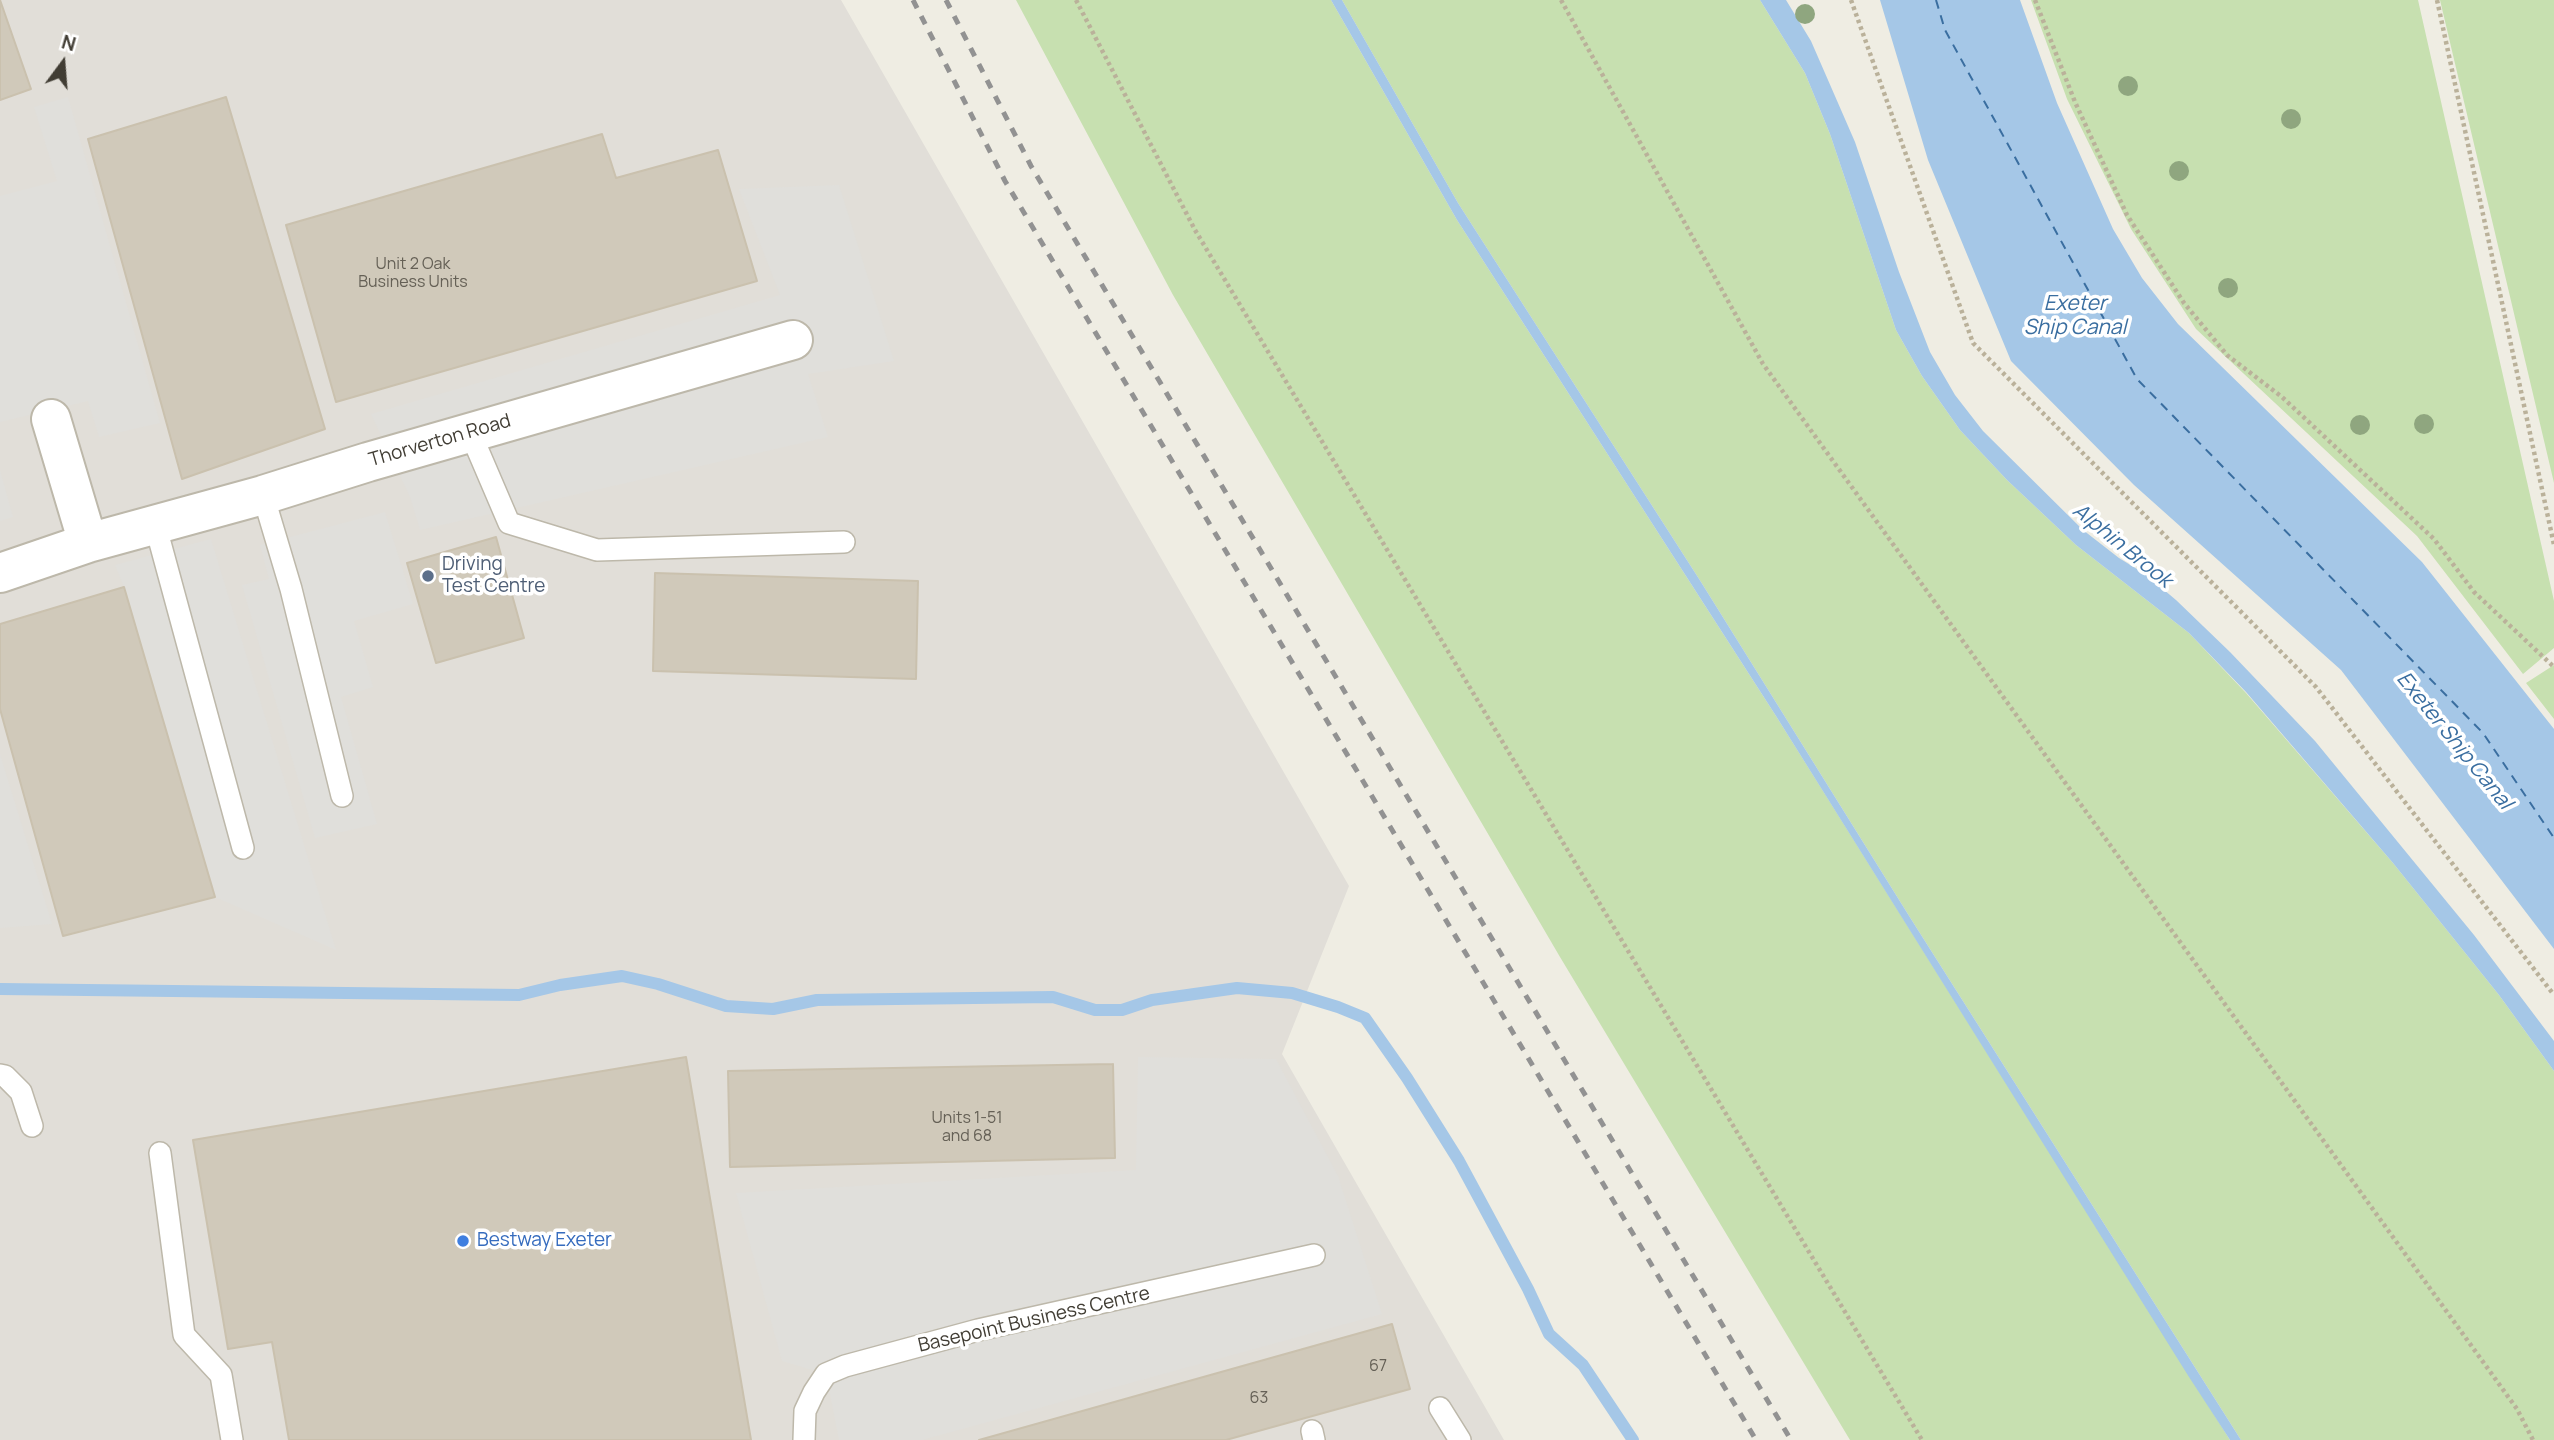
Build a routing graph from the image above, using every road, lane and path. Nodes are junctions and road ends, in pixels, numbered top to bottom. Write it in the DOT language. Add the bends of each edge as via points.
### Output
graph roads {
  1 [pos="1076,0"];
  2 [pos="1561,0"];
  3 [pos="1851,0"];
  4 [pos="2035,0"];
  5 [pos="2437,0"];
  6 [pos="793,340"];
  7 [pos="51,419"];
  8 [pos="470,432"];
  9 [pos="263,495"];
  10 [pos="155,524"];
  11 [pos="844,542"];
  12 [pos="88,543"];
  13 [pos="2554,545"];
  14 [pos="0,573"];
  15 [pos="2554,667"];
  16 [pos="342,796"];
  17 [pos="243,848"];
  18 [pos="2554,995"];
  19 [pos="0,1075"];
  20 [pos="33,1126"];
  21 [pos="160,1153"];
  22 [pos="1314,1255"];
  23 [pos="1440,1408"];
  24 [pos="232,1440"];
  25 [pos="804,1440"];
  26 [pos="1460,1440"];
  27 [pos="1922,1440"];
  28 [pos="2533,1440"];
  1 -- 27 [label="path" via="1195,230"];
  2 -- 28 [label="path" via="1763,363 2517,1409"];
  3 -- 18 [label="path" via="1973,343 2316,687"];
  4 -- 15 [label="path" via="2126,215 2184,303 2227,355 2282,397 2434,539 2474,592"];
  5 -- 13 [label="path"];
  6 -- 8 [label="street, Thorverton Road"];
  7 -- 12 [label="street"];
  8 -- 9 [label="street, Thorverton Road"];
  8 -- 11 [label="lane" via="509,523 597,550"];
  9 -- 10 [label="street, Thorverton Road"];
  9 -- 16 [label="lane" via="292,589"];
  10 -- 12 [label="street, Thorverton Road"];
  10 -- 17 [label="lane"];
  12 -- 14 [label="street, Thorverton Road"];
  19 -- 20 [label="lane" via="21,1092"];
  21 -- 24 [label="lane" via="184,1335 221,1376"];
  22 -- 25 [label="lane, Basepoint Business Centre" via="978,1330 845,1367 826,1374 814,1392 805,1410"];
  23 -- 26 [label="lane"];
}
